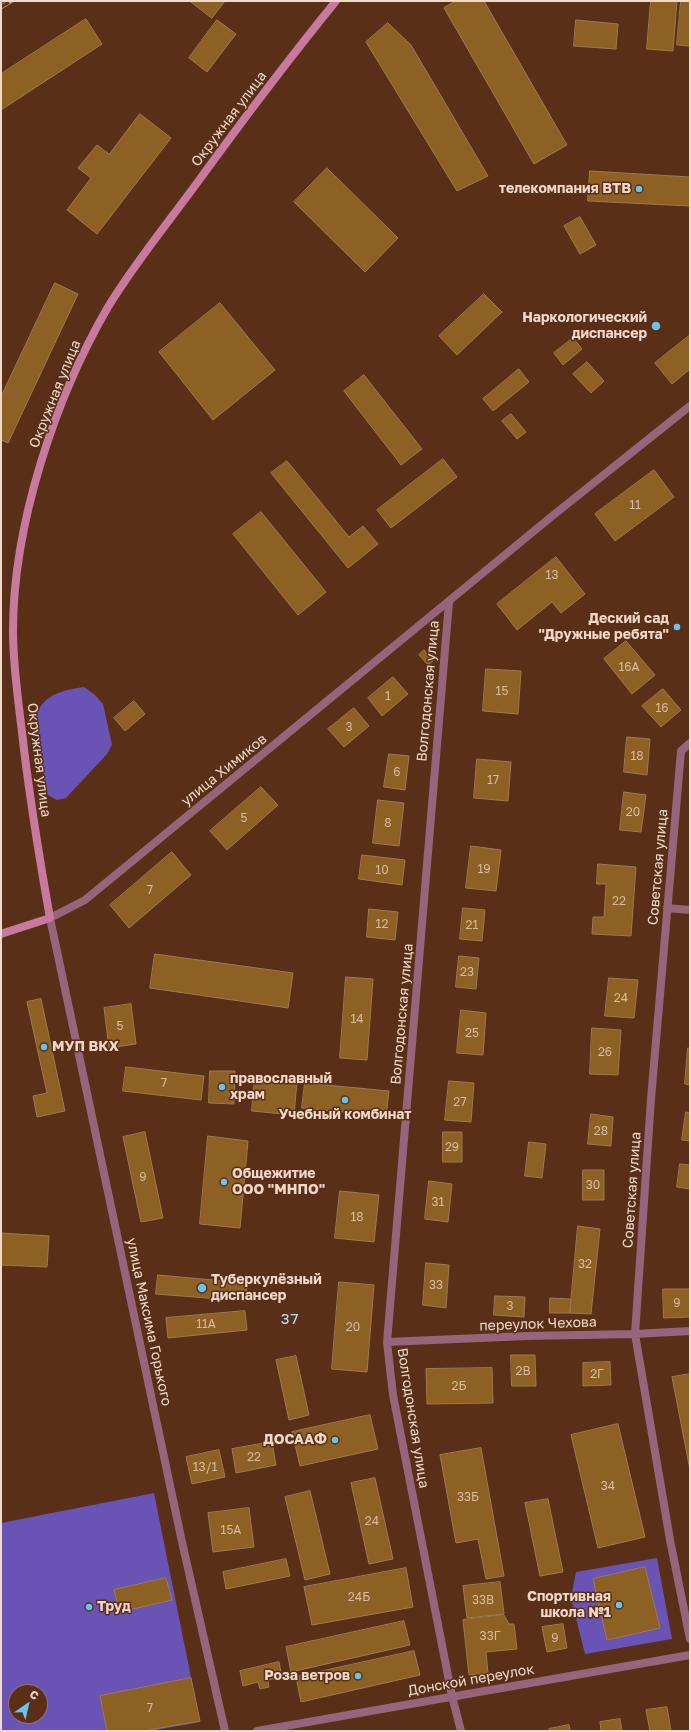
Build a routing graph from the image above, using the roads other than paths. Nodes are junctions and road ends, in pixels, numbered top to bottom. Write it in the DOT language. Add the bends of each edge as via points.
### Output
graph roads {
  1 [pos="336,1"];
  2 [pos="690,406"];
  3 [pos="449,602"];
  4 [pos="690,743"];
  5 [pos="667,908"];
  6 [pos="690,910"];
  7 [pos="50,918"];
  8 [pos="1,934"];
  9 [pos="690,1331"];
  10 [pos="635,1334"];
  11 [pos="387,1342"];
  12 [pos="690,1639"];
  13 [pos="690,1655"];
  14 [pos="452,1696"];
  15 [pos="225,1731"];
  16 [pos="257,1731"];
  17 [pos="462,1731"];
  1 -- 7 [label="main road, Окружная улица" via="212,162 127,278 81,359 50,433 30,504 17,572 13,630 16,680 34,832"];
  2 -- 3 [label="street, Волгодонская улица"];
  3 -- 7 [label="street, улица Химиков" via="85,900"];
  3 -- 11 [label="street, Волгодонская улица"];
  4 -- 5 [label="street, Советская улица" via="681,751"];
  5 -- 6 [label="street"];
  5 -- 10 [label="street, Советская улица"];
  7 -- 8 [label="main road, улица Химиков"];
  7 -- 15 [label="street, улица Максима Горького" via="182,1542"];
  9 -- 10 [label="street, переулок Чехова"];
  10 -- 11 [label="street, переулок Чехова"];
  10 -- 12 [label="street, Советская улица" via="670,1540"];
  11 -- 14 [label="street, Волгодонская улица" via="393,1395"];
  13 -- 14 [label="street, Донской переулок"];
  14 -- 16 [label="street, Донской переулок"];
  14 -- 17 [label="street, Волгодонская улица"];
}
